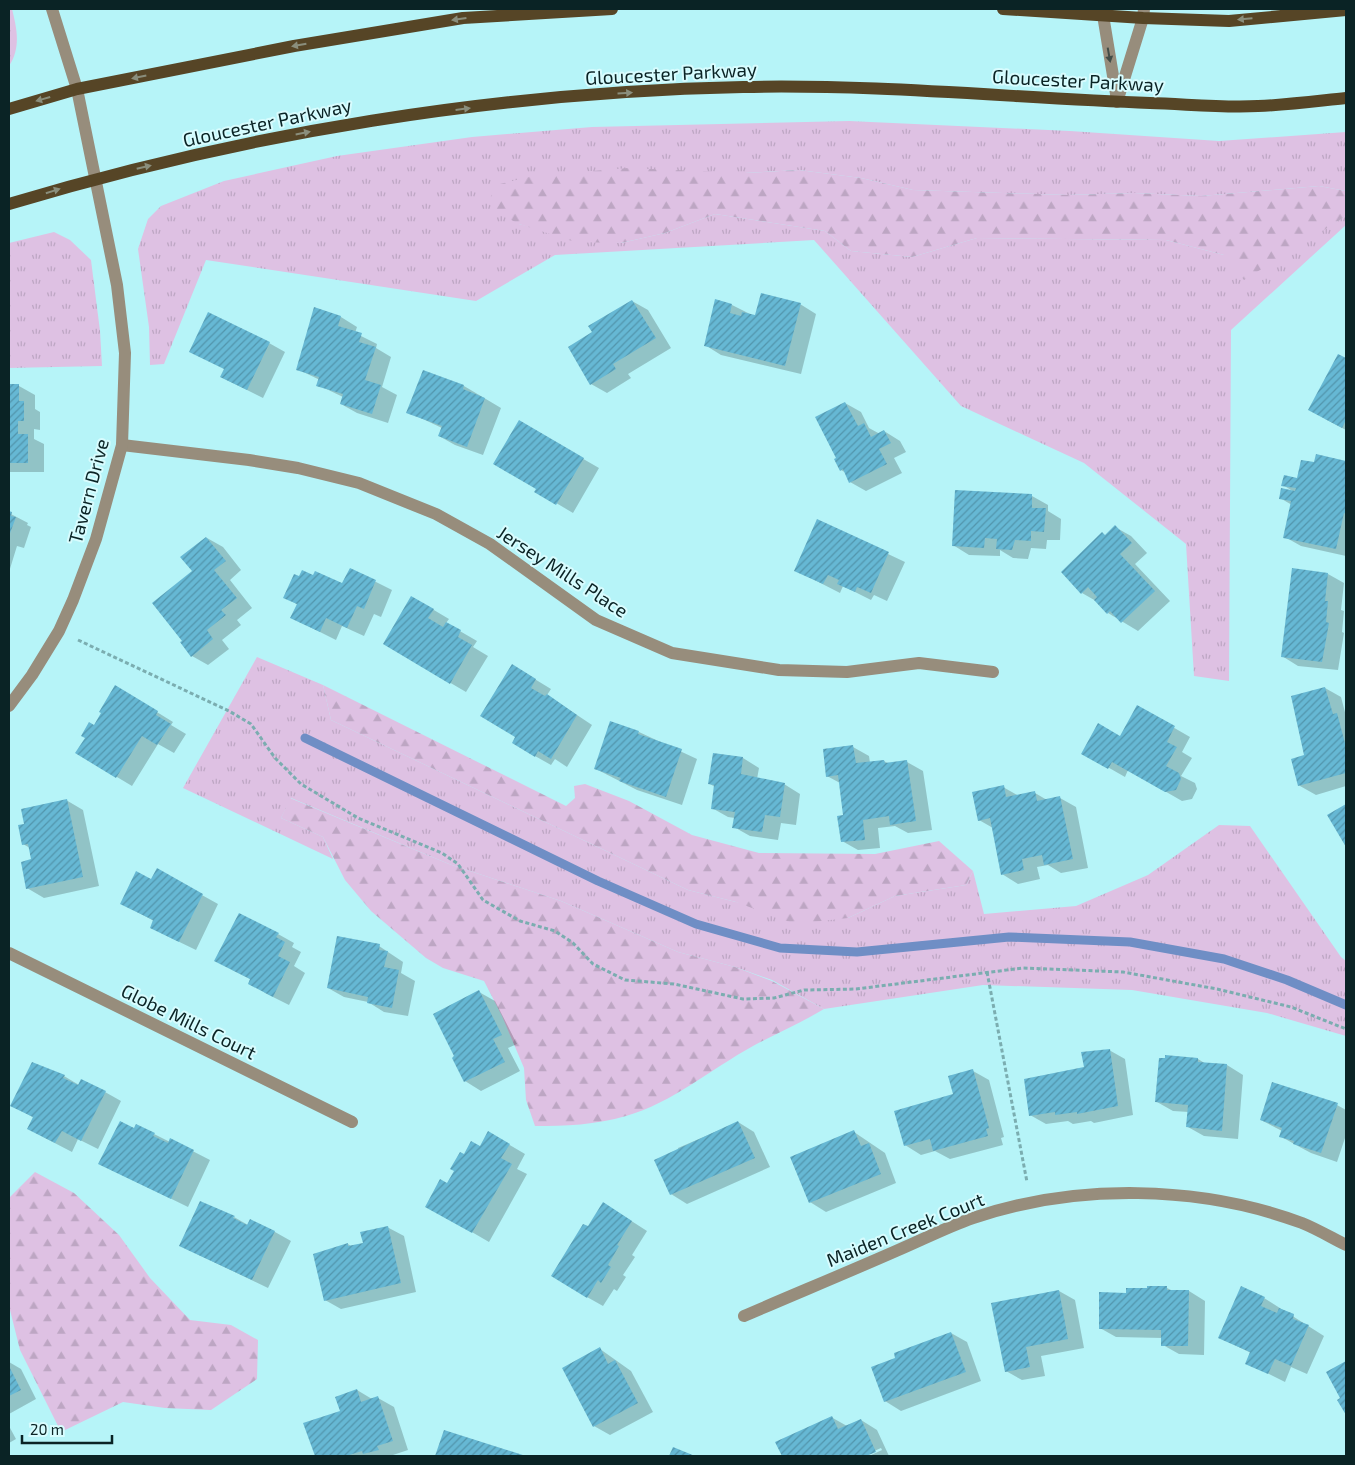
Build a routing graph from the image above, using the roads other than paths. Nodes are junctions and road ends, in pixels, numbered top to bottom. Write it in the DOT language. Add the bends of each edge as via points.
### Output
graph roads {
  1 [pos="52,9"];
  2 [pos="612,9"];
  3 [pos="1003,9"];
  4 [pos="1346,10"];
  5 [pos="1102,12"];
  6 [pos="1143,14"];
  7 [pos="77,89"];
  8 [pos="1346,98"];
  9 [pos="1117,102"];
  10 [pos="9,109"];
  11 [pos="96,178"];
  12 [pos="9,204"];
  13 [pos="122,445"];
  14 [pos="993,672"];
  15 [pos="9,706"];
  16 [pos="9,953"];
  17 [pos="352,1122"];
  18 [pos="1346,1245"];
  19 [pos="744,1316"];
  1 -- 7 [label="street, Tavern Drive"];
  2 -- 7 [label="main road, one-way" via="463,18 294,46"];
  3 -- 5 [label="main road"];
  4 -- 6 [label="main road, one-way" via="1230,21"];
  5 -- 6 [label="main road"];
  5 -- 9 [label="street, one-way"];
  6 -- 9 [label="street"];
  7 -- 10 [label="main road, one-way"];
  7 -- 11 [label="street, Tavern Drive"];
  8 -- 9 [label="main road, Gloucester Parkway" via="1257,106"];
  11 -- 9 [label="main road, Gloucester Parkway, one-way" via="365,121 558,98 743,87 868,88"];
  12 -- 11 [label="main road, Gloucester Parkway, one-way"];
  11 -- 13 [label="street, Tavern Drive" via="117,285 125,353"];
  13 -- 14 [label="street, Jersey Mills Place" via="249,460 360,483 436,514 490,544 596,620 672,654 779,670 847,672 919,663"];
  13 -- 15 [label="street, Tavern Drive" via="96,539 59,631"];
  16 -- 17 [label="street, Globe Mills Court"];
  18 -- 19 [label="street, Maiden Creek Court" via="1303,1223 1196,1196 1150,1192 1087,1196 1032,1203 973,1218"];
}
